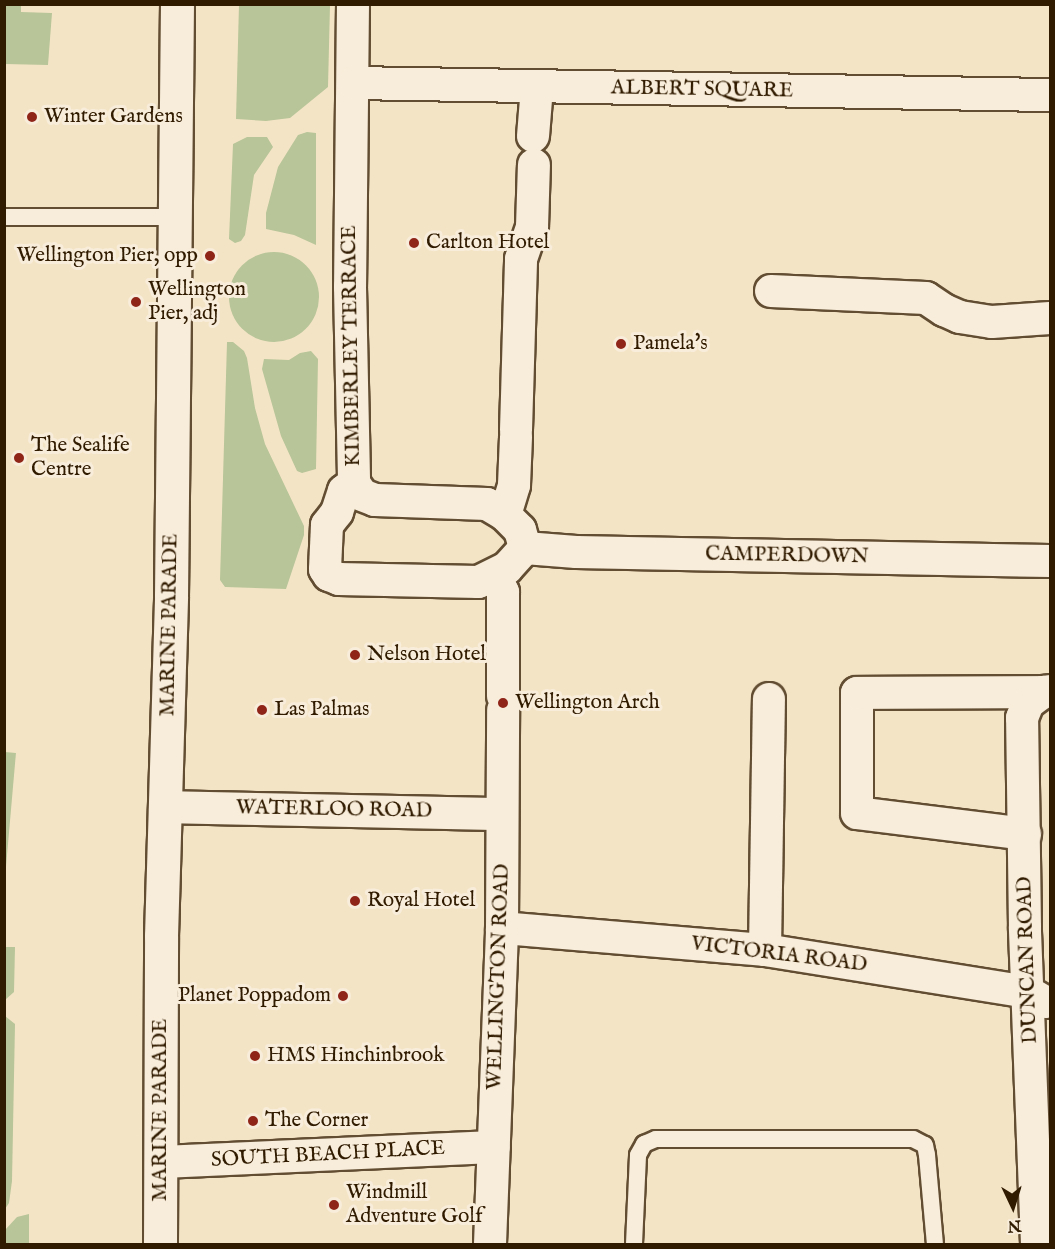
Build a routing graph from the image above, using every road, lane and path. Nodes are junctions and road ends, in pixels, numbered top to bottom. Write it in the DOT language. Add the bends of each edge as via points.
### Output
graph roads {
  1 [pos="177,4"];
  2 [pos="353,4"];
  3 [pos="353,83"];
  4 [pos="537,87"];
  5 [pos="1050,95"];
  6 [pos="4,217"];
  7 [pos="173,217"];
  8 [pos="771,291"];
  9 [pos="1050,318"];
  10 [pos="354,483"];
  11 [pos="505,515"];
  12 [pos="525,548"];
  13 [pos="1050,561"];
  14 [pos="495,574"];
  15 [pos="1047,691"];
  16 [pos="769,699"];
  17 [pos="165,807"];
  18 [pos="502,814"];
  19 [pos="1025,834"];
  20 [pos="502,927"];
  21 [pos="1038,930"];
  22 [pos="765,950"];
  23 [pos="1039,999"];
  24 [pos="494,1147"];
  25 [pos="162,1162"];
  26 [pos="160,1245"];
  27 [pos="489,1245"];
  28 [pos="634,1245"];
  29 [pos="935,1245"];
  30 [pos="1037,1245"];
  1 -- 7 [label="street, MARINE PARADE"];
  2 -- 3 [label="street, KIMBERLEY TERRACE"];
  3 -- 4 [label="street, ALBERT SQUARE"];
  3 -- 10 [label="street, KIMBERLEY TERRACE" via="350,287"];
  4 -- 5 [label="street, ALBERT SQUARE"];
  4 -- 11 [label="street" via="532,227 521,259 514,485"];
  6 -- 7 [label="lane"];
  7 -- 17 [label="street, MARINE PARADE"];
  8 -- 9 [label="street" via="926,298 960,316 992,321"];
  10 -- 11 [label="street, KIMBERLEY TERRACE" via="362,495 375,500 487,504"];
  10 -- 14 [label="street" via="344,491 337,512 327,525 325,569 329,574 339,579 478,582"];
  11 -- 12 [label="street" via="520,530"];
  12 -- 13 [label="street, CAMPERDOWN"];
  12 -- 14 [label="street" via="507,568"];
  14 -- 18 [label="street, WELLINGTON ROAD" via="503,592"];
  15 -- 19 [label="street, DUNCAN ROAD" via="1028,704 1022,718"];
  15 -- 19 [label="street" via="857,693 858,813"];
  16 -- 22 [label="street"];
  17 -- 18 [label="street, WATERLOO ROAD"];
  17 -- 25 [label="street, MARINE PARADE"];
  18 -- 20 [label="street, WELLINGTON ROAD"];
  19 -- 21 [label="street, DUNCAN ROAD"];
  20 -- 22 [label="street, VICTORIA ROAD"];
  20 -- 24 [label="street, WELLINGTON ROAD"];
  21 -- 23 [label="street, DUNCAN ROAD"];
  22 -- 23 [label="street, VICTORIA ROAD"];
  23 -- 30 [label="street, DUNCAN ROAD"];
  24 -- 25 [label="street, SOUTH BEACH PLACE"];
  24 -- 27 [label="street, WELLINGTON ROAD"];
  25 -- 26 [label="street, MARINE PARADE"];
  28 -- 29 [label="lane" via="638,1155 644,1144 656,1139 913,1139 925,1145"];
}
